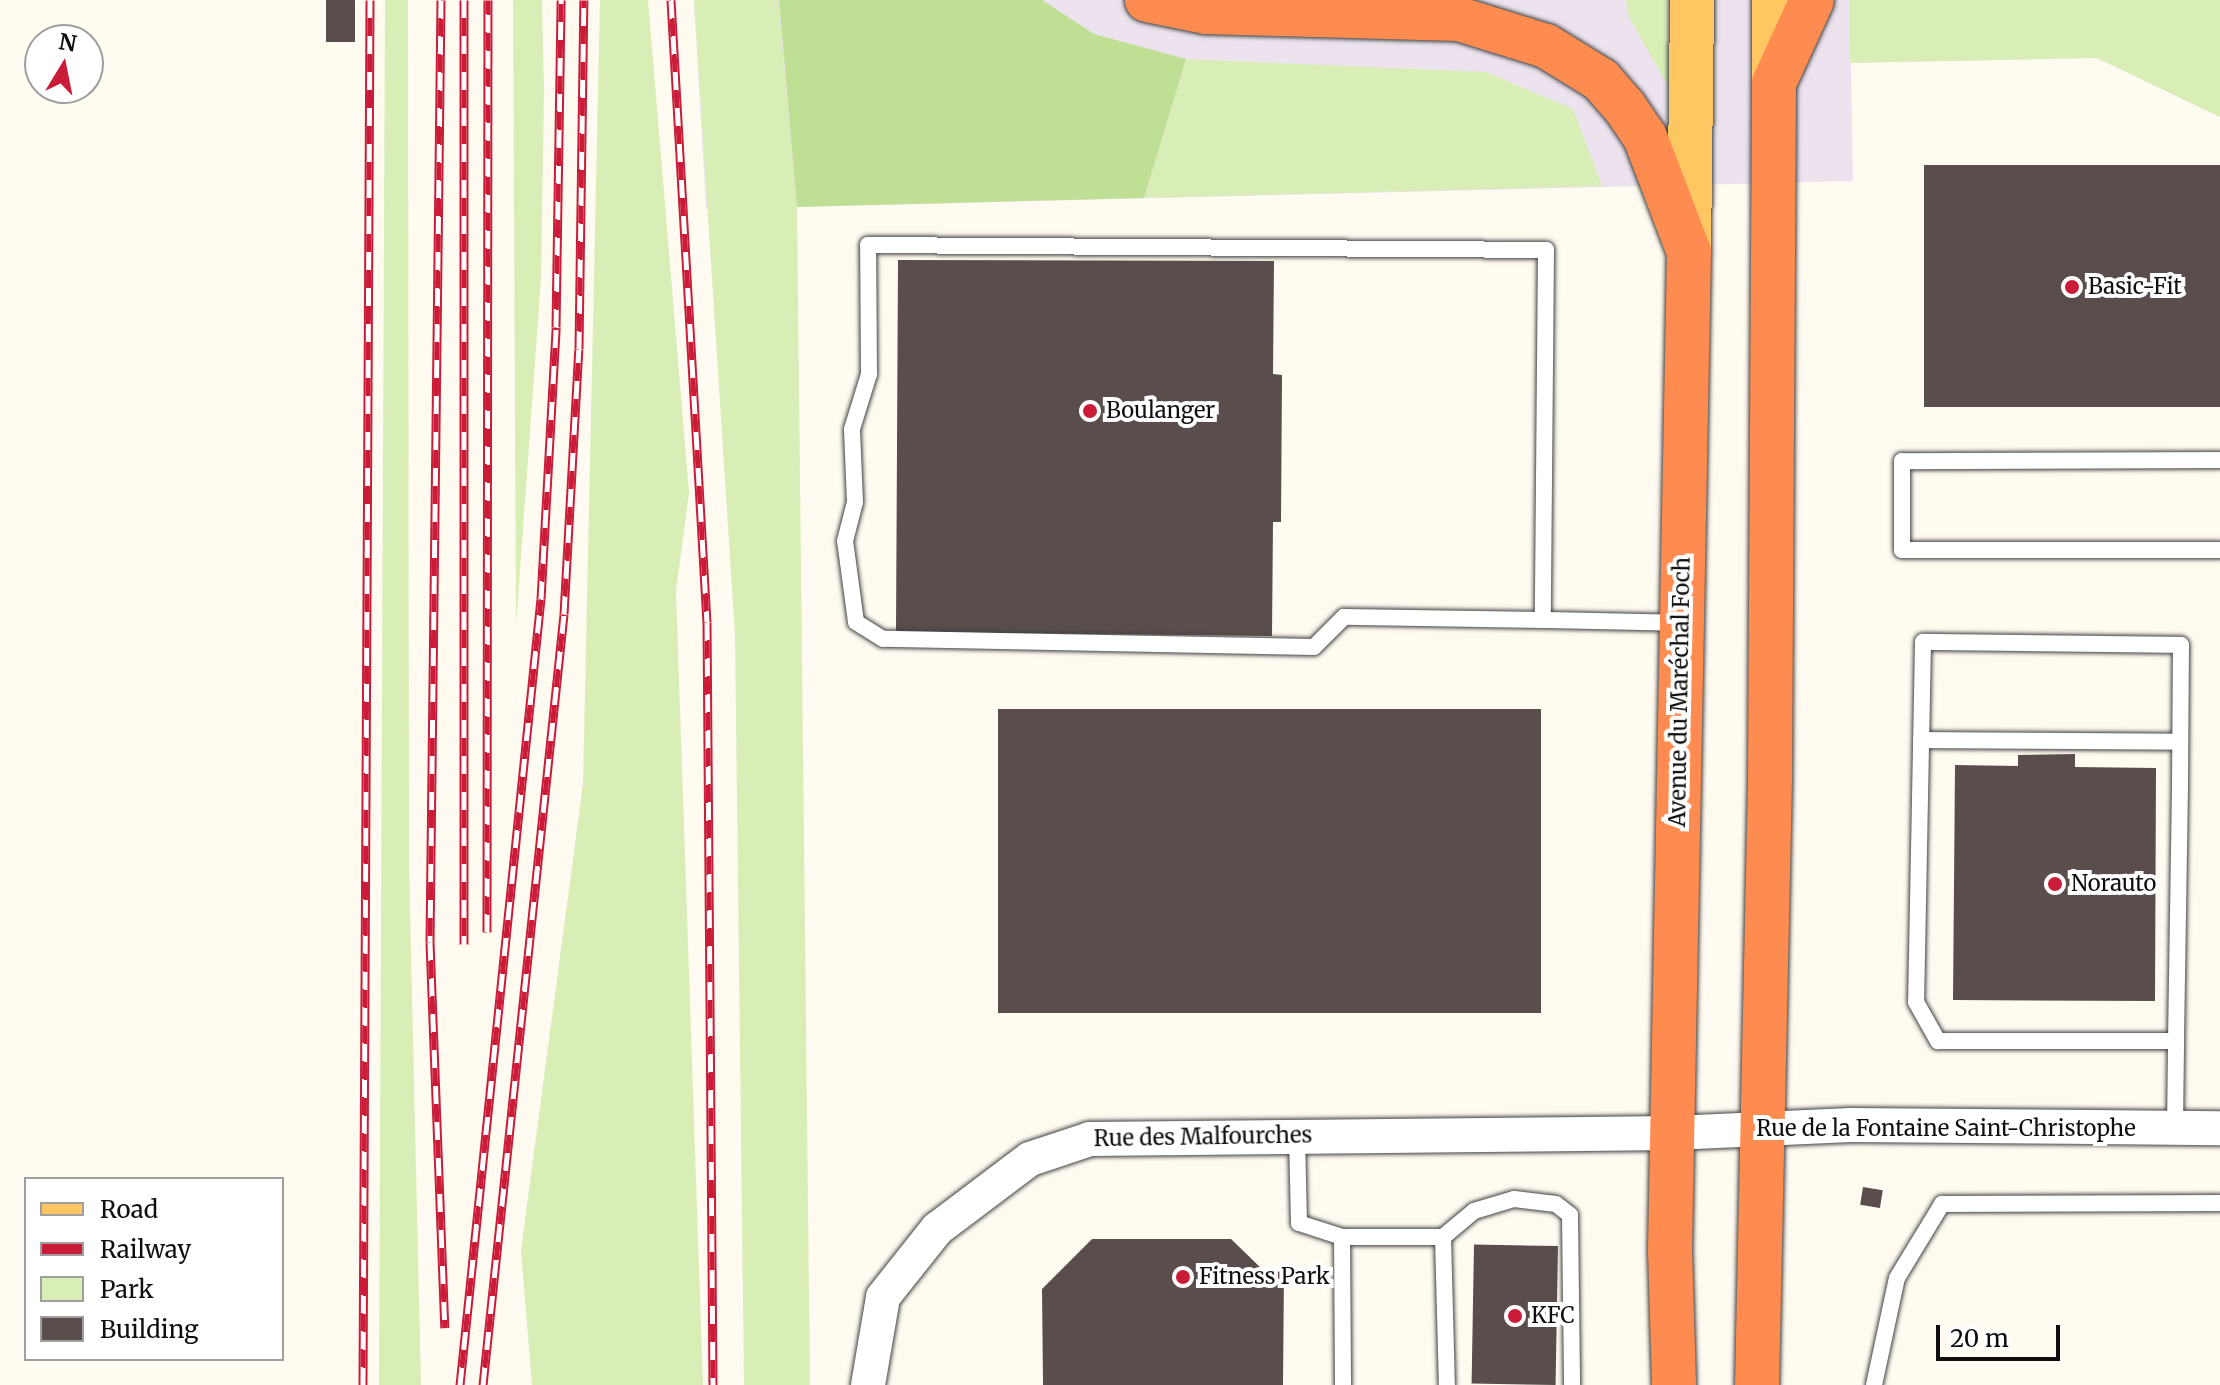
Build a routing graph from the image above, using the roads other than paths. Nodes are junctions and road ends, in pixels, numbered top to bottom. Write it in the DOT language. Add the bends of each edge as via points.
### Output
graph roads {
  1 [pos="1147,0"];
  2 [pos="1692,0"];
  3 [pos="1774,0"];
  4 [pos="1812,0"];
  5 [pos="1774,83"];
  6 [pos="1689,252"];
  7 [pos="2220,460"];
  8 [pos="2220,550"];
  9 [pos="1543,620"];
  10 [pos="1683,624"];
  11 [pos="1921,740"];
  12 [pos="2180,742"];
  13 [pos="2176,1041"];
  14 [pos="2175,1128"];
  15 [pos="2220,1128"];
  16 [pos="1762,1130"];
  17 [pos="1673,1133"];
  18 [pos="1297,1135"];
  19 [pos="2220,1203"];
  20 [pos="1342,1237"];
  21 [pos="1443,1237"];
  22 [pos="868,1385"];
  23 [pos="1343,1385"];
  24 [pos="1447,1385"];
  25 [pos="1572,1385"];
  26 [pos="1674,1385"];
  27 [pos="1757,1385"];
  28 [pos="1874,1385"];
  1 -- 6 [label="highway" via="1206,12 1459,19 1546,46 1601,80 1624,106 1645,137"];
  2 -- 6 [label="main road, Avenue du Maréchal Foch"];
  3 -- 5 [label="main road"];
  4 -- 5 [label="highway"];
  5 -- 16 [label="highway"];
  6 -- 10 [label="highway, Avenue du Maréchal Foch"];
  7 -- 8 [label="lane" via="1902,461 1902,550"];
  9 -- 9 [label="lane" via="1546,250 868,245 869,374 852,429 855,502 845,541 856,622 883,639 1314,647 1344,617"];
  9 -- 10 [label="lane"];
  10 -- 17 [label="highway, Avenue du Maréchal Foch"];
  11 -- 12 [label="lane"];
  11 -- 12 [label="lane" via="1923,642 2181,645"];
  11 -- 13 [label="lane" via="1916,1002 1938,1041"];
  12 -- 13 [label="lane"];
  13 -- 14 [label="lane"];
  14 -- 15 [label="street, Rue de la Fontaine Saint-Christophe"];
  14 -- 16 [label="street, Rue de la Fontaine Saint-Christophe"];
  16 -- 17 [label="street, Rue de la Fontaine Saint-Christophe"];
  16 -- 27 [label="highway"];
  17 -- 18 [label="street, Rue des Malfourches"];
  17 -- 26 [label="highway, Avenue du Maréchal Foch"];
  18 -- 20 [label="lane" via="1299,1223"];
  18 -- 22 [label="street, Rue des Malfourches" via="1090,1139 1030,1159 937,1229 900,1272 874,1324"];
  19 -- 28 [label="lane" via="1942,1204 1897,1278"];
  20 -- 21 [label="lane"];
  20 -- 23 [label="lane"];
  21 -- 24 [label="lane"];
  21 -- 25 [label="lane" via="1474,1211 1514,1199 1556,1204 1570,1215"];
}
